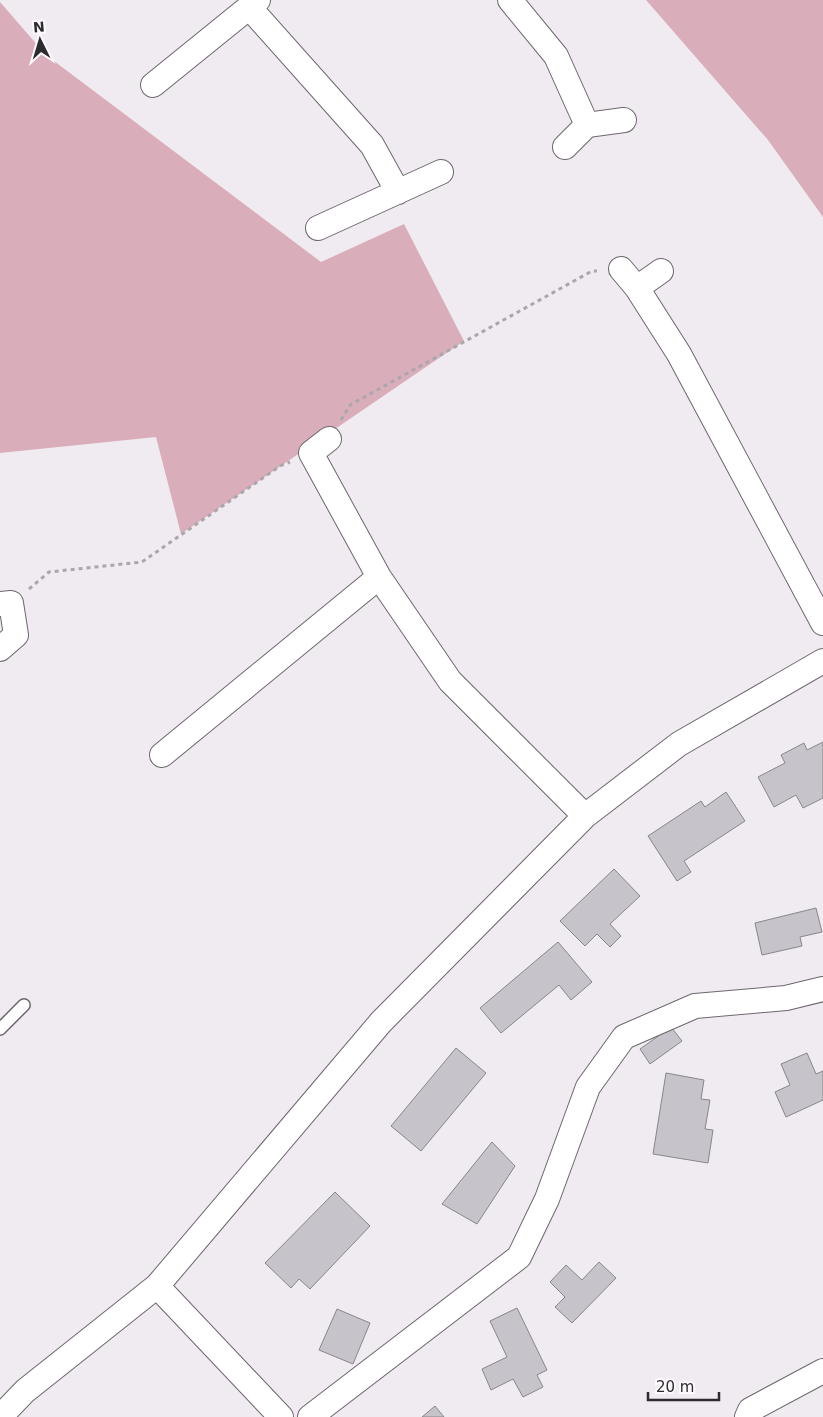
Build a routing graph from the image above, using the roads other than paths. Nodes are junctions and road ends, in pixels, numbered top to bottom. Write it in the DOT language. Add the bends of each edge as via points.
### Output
graph roads {
  1 [pos="510,0"];
  2 [pos="254,4"];
  3 [pos="153,85"];
  4 [pos="624,120"];
  5 [pos="587,125"];
  6 [pos="565,147"];
  7 [pos="441,172"];
  8 [pos="398,192"];
  9 [pos="318,228"];
  10 [pos="621,269"];
  11 [pos="661,271"];
  12 [pos="637,288"];
  13 [pos="320,446"];
  14 [pos="380,577"];
  15 [pos="5,603"];
  16 [pos="823,623"];
  17 [pos="0,649"];
  18 [pos="823,661"];
  19 [pos="162,755"];
  20 [pos="585,816"];
  21 [pos="823,989"];
  22 [pos="24,1005"];
  23 [pos="0,1029"];
  24 [pos="157,1286"];
  25 [pos="823,1371"];
  26 [pos="0,1416"];
  27 [pos="281,1417"];
  28 [pos="310,1417"];
  29 [pos="747,1417"];
  1 -- 5 [label="street" via="556,56"];
  2 -- 3 [label="street"];
  2 -- 8 [label="street" via="372,145"];
  4 -- 5 [label="street"];
  5 -- 6 [label="street"];
  7 -- 8 [label="street"];
  8 -- 9 [label="street"];
  10 -- 12 [label="street"];
  11 -- 12 [label="street"];
  12 -- 16 [label="street" via="679,354"];
  13 -- 14 [label="street"];
  14 -- 19 [label="street"];
  14 -- 20 [label="street" via="450,681"];
  15 -- 17 [label="street" via="16,635"];
  18 -- 20 [label="street" via="679,744"];
  20 -- 24 [label="street" via="381,1022"];
  21 -- 28 [label="street" via="786,998 695,1006 624,1037 588,1087 547,1199 519,1257"];
  22 -- 23 [label="lane"];
  24 -- 26 [label="street" via="26,1391"];
  24 -- 27 [label="street"];
  25 -- 29 [label="street" via="750,1410"];
}
